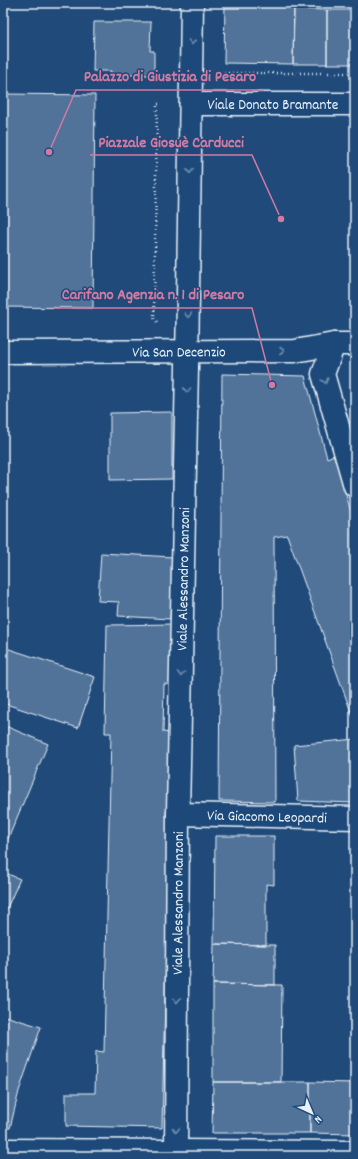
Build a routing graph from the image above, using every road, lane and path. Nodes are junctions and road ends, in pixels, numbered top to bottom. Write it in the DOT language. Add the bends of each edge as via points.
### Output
graph roads {
  1 [pos="192,3"];
  2 [pos="191,72"];
  3 [pos="355,74"];
  4 [pos="191,104"];
  5 [pos="355,104"];
  6 [pos="159,324"];
  7 [pos="345,344"];
  8 [pos="187,351"];
  9 [pos="4,356"];
  10 [pos="355,486"];
  11 [pos="178,814"];
  12 [pos="355,818"];
  13 [pos="3,1150"];
  14 [pos="355,1152"];
  15 [pos="176,1154"];
  1 -- 2 [label="street, Viale Alessandro Manzoni, one-way"];
  2 -- 3 [label="path"];
  2 -- 4 [label="street, Viale Alessandro Manzoni"];
  4 -- 5 [label="street, Viale Donato Bramante"];
  4 -- 6 [label="path" via="157,104 154,318"];
  4 -- 8 [label="street, Viale Alessandro Manzoni, one-way"];
  8 -- 7 [label="street, Via San Decenzio, one-way" via="295,351"];
  7 -- 10 [label="street, one-way" via="323,374"];
  8 -- 9 [label="street, Via San Decenzio"];
  8 -- 11 [label="street, Viale Alessandro Manzoni, one-way"];
  11 -- 12 [label="street, Via Giacomo Leopardi"];
  11 -- 15 [label="street, Viale Alessandro Manzoni, one-way"];
  13 -- 15 [label="street"];
  14 -- 15 [label="street"];
}
